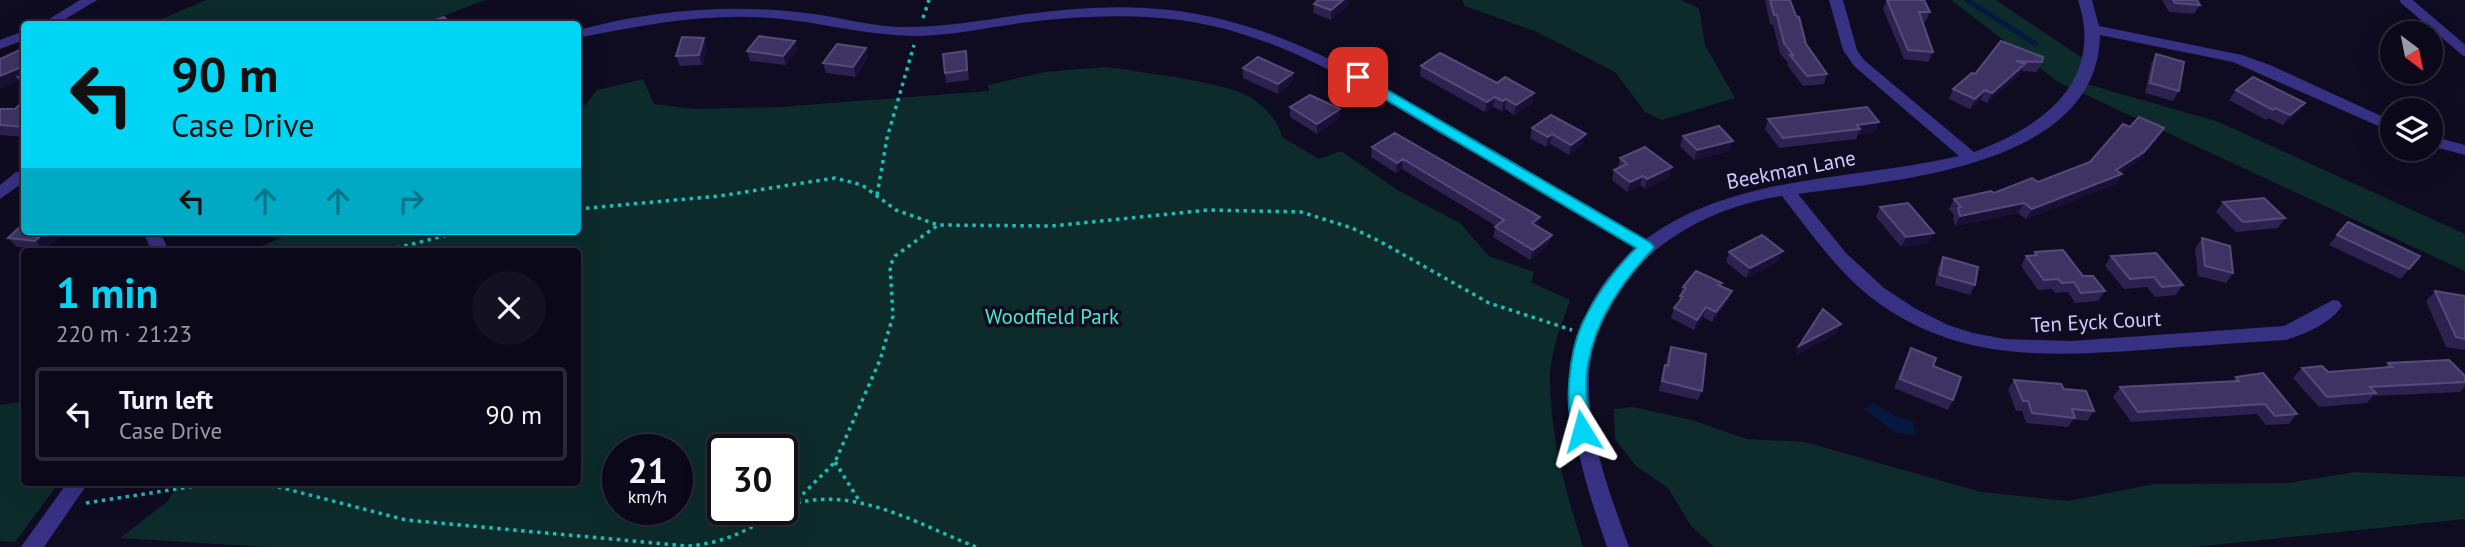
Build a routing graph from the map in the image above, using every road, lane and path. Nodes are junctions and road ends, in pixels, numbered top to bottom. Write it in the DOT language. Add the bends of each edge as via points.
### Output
graph roads {
  1 [pos="90,0"];
  2 [pos="671,0"];
  3 [pos="929,0"];
  4 [pos="1836,0"];
  5 [pos="2085,0"];
  6 [pos="2405,0"];
  7 [pos="1189,8"];
  8 [pos="669,16"];
  9 [pos="52,21"];
  10 [pos="921,24"];
  11 [pos="2094,29"];
  12 [pos="581,33"];
  13 [pos="21,36"];
  14 [pos="916,38"];
  15 [pos="0,45"];
  16 [pos="2465,51"];
  17 [pos="2380,121"];
  18 [pos="2443,144"];
  19 [pos="2465,150"];
  20 [pos="1971,158"];
  21 [pos="0,174"];
  22 [pos="21,176"];
  23 [pos="21,178"];
  24 [pos="1786,190"];
  25 [pos="0,194"];
  26 [pos="877,195"];
  27 [pos="581,209"];
  28 [pos="938,225"];
  29 [pos="447,235"];
  30 [pos="1646,247"];
  31 [pos="397,248"];
  32 [pos="2333,306"];
  33 [pos="1587,335"];
  34 [pos="835,462"];
  35 [pos="76,486"];
  36 [pos="189,486"];
  37 [pos="269,486"];
  38 [pos="798,499"];
  39 [pos="798,500"];
  40 [pos="859,502"];
  41 [pos="63,505"];
  42 [pos="757,525"];
  43 [pos="32,547"];
  44 [pos="976,547"];
  45 [pos="1618,547"];
  1 -- 9 [label="street"];
  2 -- 8 [label="street"];
  3 -- 10 [label="path"];
  4 -- 20 [label="street" via="1850,50 1859,63"];
  5 -- 11 [label="street, Beekman Lane"];
  6 -- 16 [label="lane"];
  7 -- 8 [label="street" via="1072,14 918,32 764,13"];
  7 -- 30 [label="street" via="1323,58"];
  8 -- 12 [label="street"];
  11 -- 17 [label="street" via="2237,58"];
  11 -- 20 [label="street, Beekman Lane" via="2084,78 2054,117 2027,136"];
  13 -- 15 [label="street"];
  14 -- 26 [label="path" via="889,124"];
  18 -- 19 [label="street"];
  20 -- 24 [label="street, Beekman Lane" via="1923,170"];
  21 -- 22 [label="street"];
  23 -- 25 [label="street"];
  24 -- 30 [label="street, Beekman Lane" via="1707,211"];
  24 -- 32 [label="street, Ten Eyck Court" via="1835,252 1877,293 1947,331 2000,346 2057,350 2286,333"];
  26 -- 27 [label="path" via="862,185 835,178 719,196"];
  26 -- 28 [label="path" via="896,210"];
  28 -- 33 [label="path" via="1052,226 1208,210 1301,212 1381,242 1489,303"];
  28 -- 34 [label="path" via="895,257 890,266 893,316 889,336"];
  29 -- 31 [label="path"];
  30 -- 33 [label="street, Beekman Lane" via="1612,285"];
  33 -- 45 [label="street, Beekman Lane" via="1577,380 1578,407 1587,455"];
  34 -- 38 [label="path"];
  34 -- 40 [label="path"];
  35 -- 41 [label="street"];
  36 -- 41 [label="path"];
  37 -- 42 [label="path" via="406,520 687,546 718,543"];
  39 -- 40 [label="path"];
  40 -- 44 [label="path"];
  41 -- 43 [label="street"];
}
